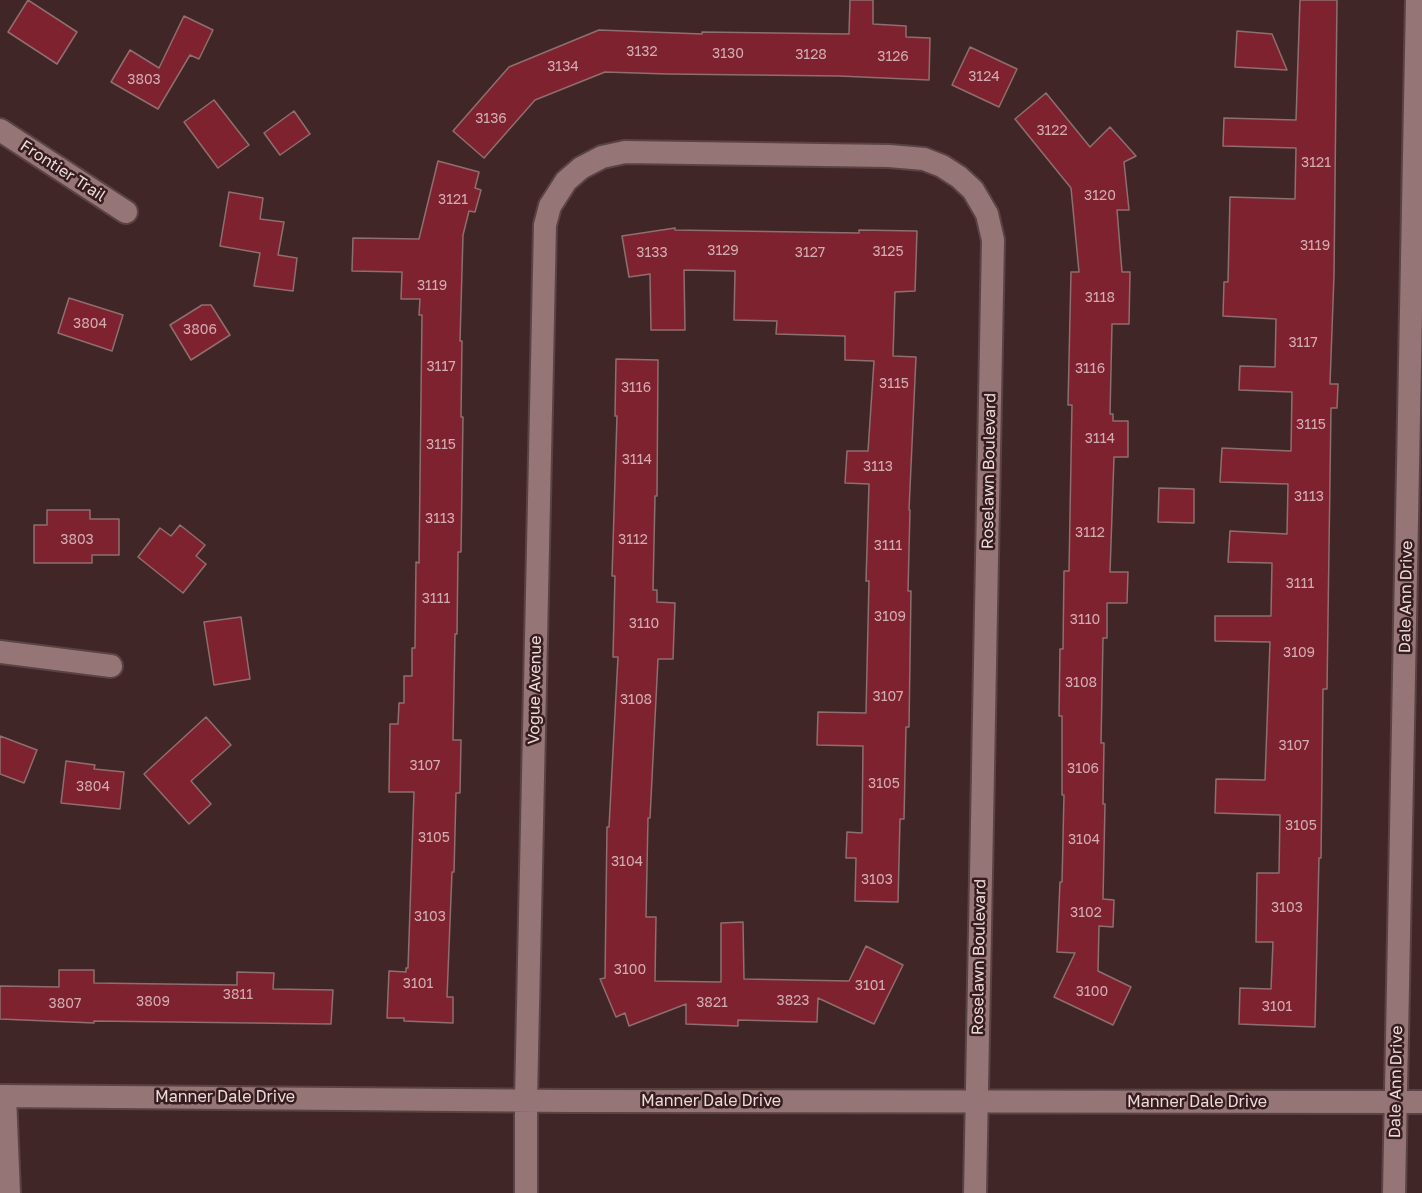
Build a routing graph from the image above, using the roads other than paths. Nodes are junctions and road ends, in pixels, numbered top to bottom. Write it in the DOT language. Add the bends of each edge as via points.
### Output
graph roads {
  1 [pos="1417,0"];
  2 [pos="1419,69"];
  3 [pos="0,130"];
  4 [pos="559,190"];
  5 [pos="126,212"];
  6 [pos="0,652"];
  7 [pos="111,666"];
  8 [pos="2,1096"];
  9 [pos="526,1099"];
  10 [pos="977,1101"];
  11 [pos="1396,1102"];
  12 [pos="1422,1102"];
  13 [pos="9,1193"];
  14 [pos="526,1193"];
  15 [pos="975,1193"];
  16 [pos="1394,1193"];
  1 -- 2 [label="street, Dale Ann Drive"];
  2 -- 11 [label="street, Dale Ann Drive"];
  3 -- 5 [label="street, Frontier Trail"];
  4 -- 9 [label="street, Vogue Avenue" via="545,225"];
  4 -- 10 [label="street, Roselawn Boulevard" via="581,168 625,152 889,156 924,159 942,166 973,190 987,214 993,240"];
  6 -- 7 [label="street"];
  8 -- 9 [label="street, Manner Dale Drive"];
  8 -- 13 [label="street"];
  9 -- 10 [label="street, Manner Dale Drive"];
  9 -- 14 [label="street, Vogue Avenue"];
  10 -- 11 [label="street, Manner Dale Drive"];
  10 -- 15 [label="street, Roselawn Boulevard"];
  11 -- 12 [label="street, Manner Dale Drive"];
  11 -- 16 [label="street, Dale Ann Drive"];
}
